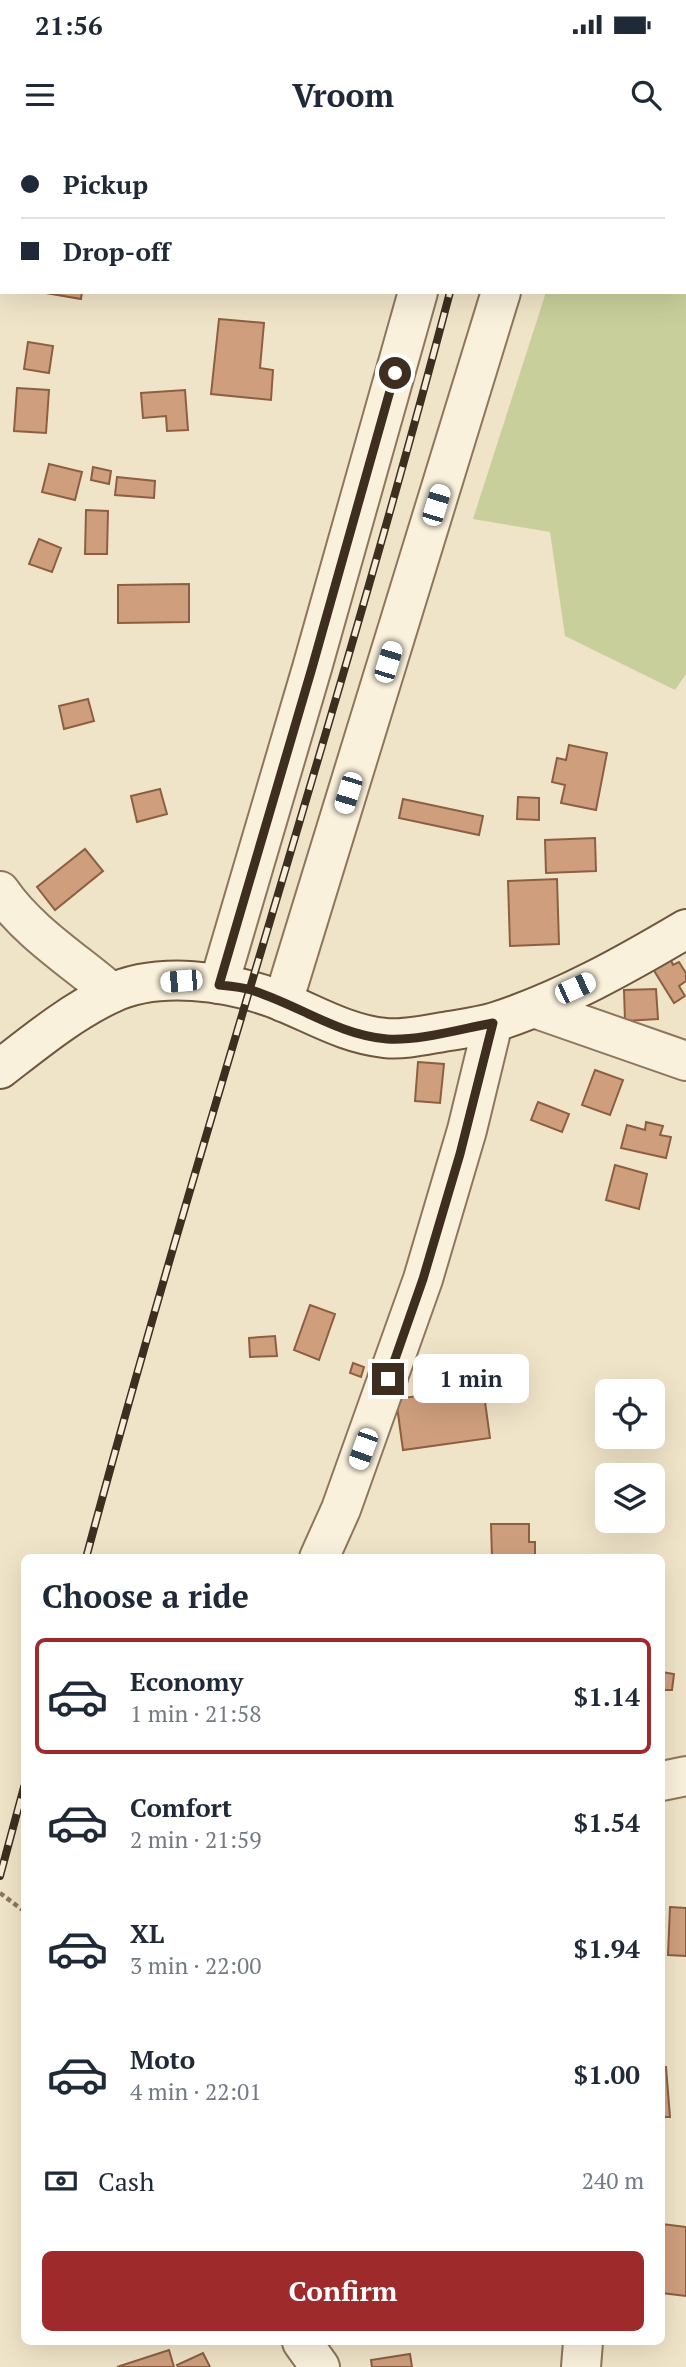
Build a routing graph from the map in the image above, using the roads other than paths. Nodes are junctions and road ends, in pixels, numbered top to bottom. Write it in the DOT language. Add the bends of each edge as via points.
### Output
graph roads {
  1 [pos="417,294"];
  2 [pos="500,294"];
  3 [pos="0,891"];
  4 [pos="686,929"];
  5 [pos="219,985"];
  6 [pos="113,993"];
  7 [pos="283,1002"];
  8 [pos="534,1008"];
  9 [pos="493,1023"];
  10 [pos="686,1061"];
  11 [pos="0,1069"];
  12 [pos="320,1554"];
  13 [pos="686,1776"];
  14 [pos="665,1780"];
  15 [pos="304,2345"];
  16 [pos="583,2345"];
  17 [pos="320,2367"];
  18 [pos="581,2367"];
  1 -- 5 [label="street"];
  2 -- 7 [label="street"];
  3 -- 6 [label="street" via="29,924"];
  4 -- 8 [label="street" via="617,969"];
  5 -- 6 [label="street" via="181,981"];
  5 -- 7 [label="street" via="249,989"];
  6 -- 11 [label="street" via="82,1009"];
  7 -- 9 [label="street" via="328,1023 388,1039"];
  8 -- 9 [label="street"];
  8 -- 10 [label="street"];
  9 -- 12 [label="street" via="423,1279 341,1509"];
  13 -- 14 [label="street"];
  15 -- 17 [label="street"];
  16 -- 18 [label="street"];
}
